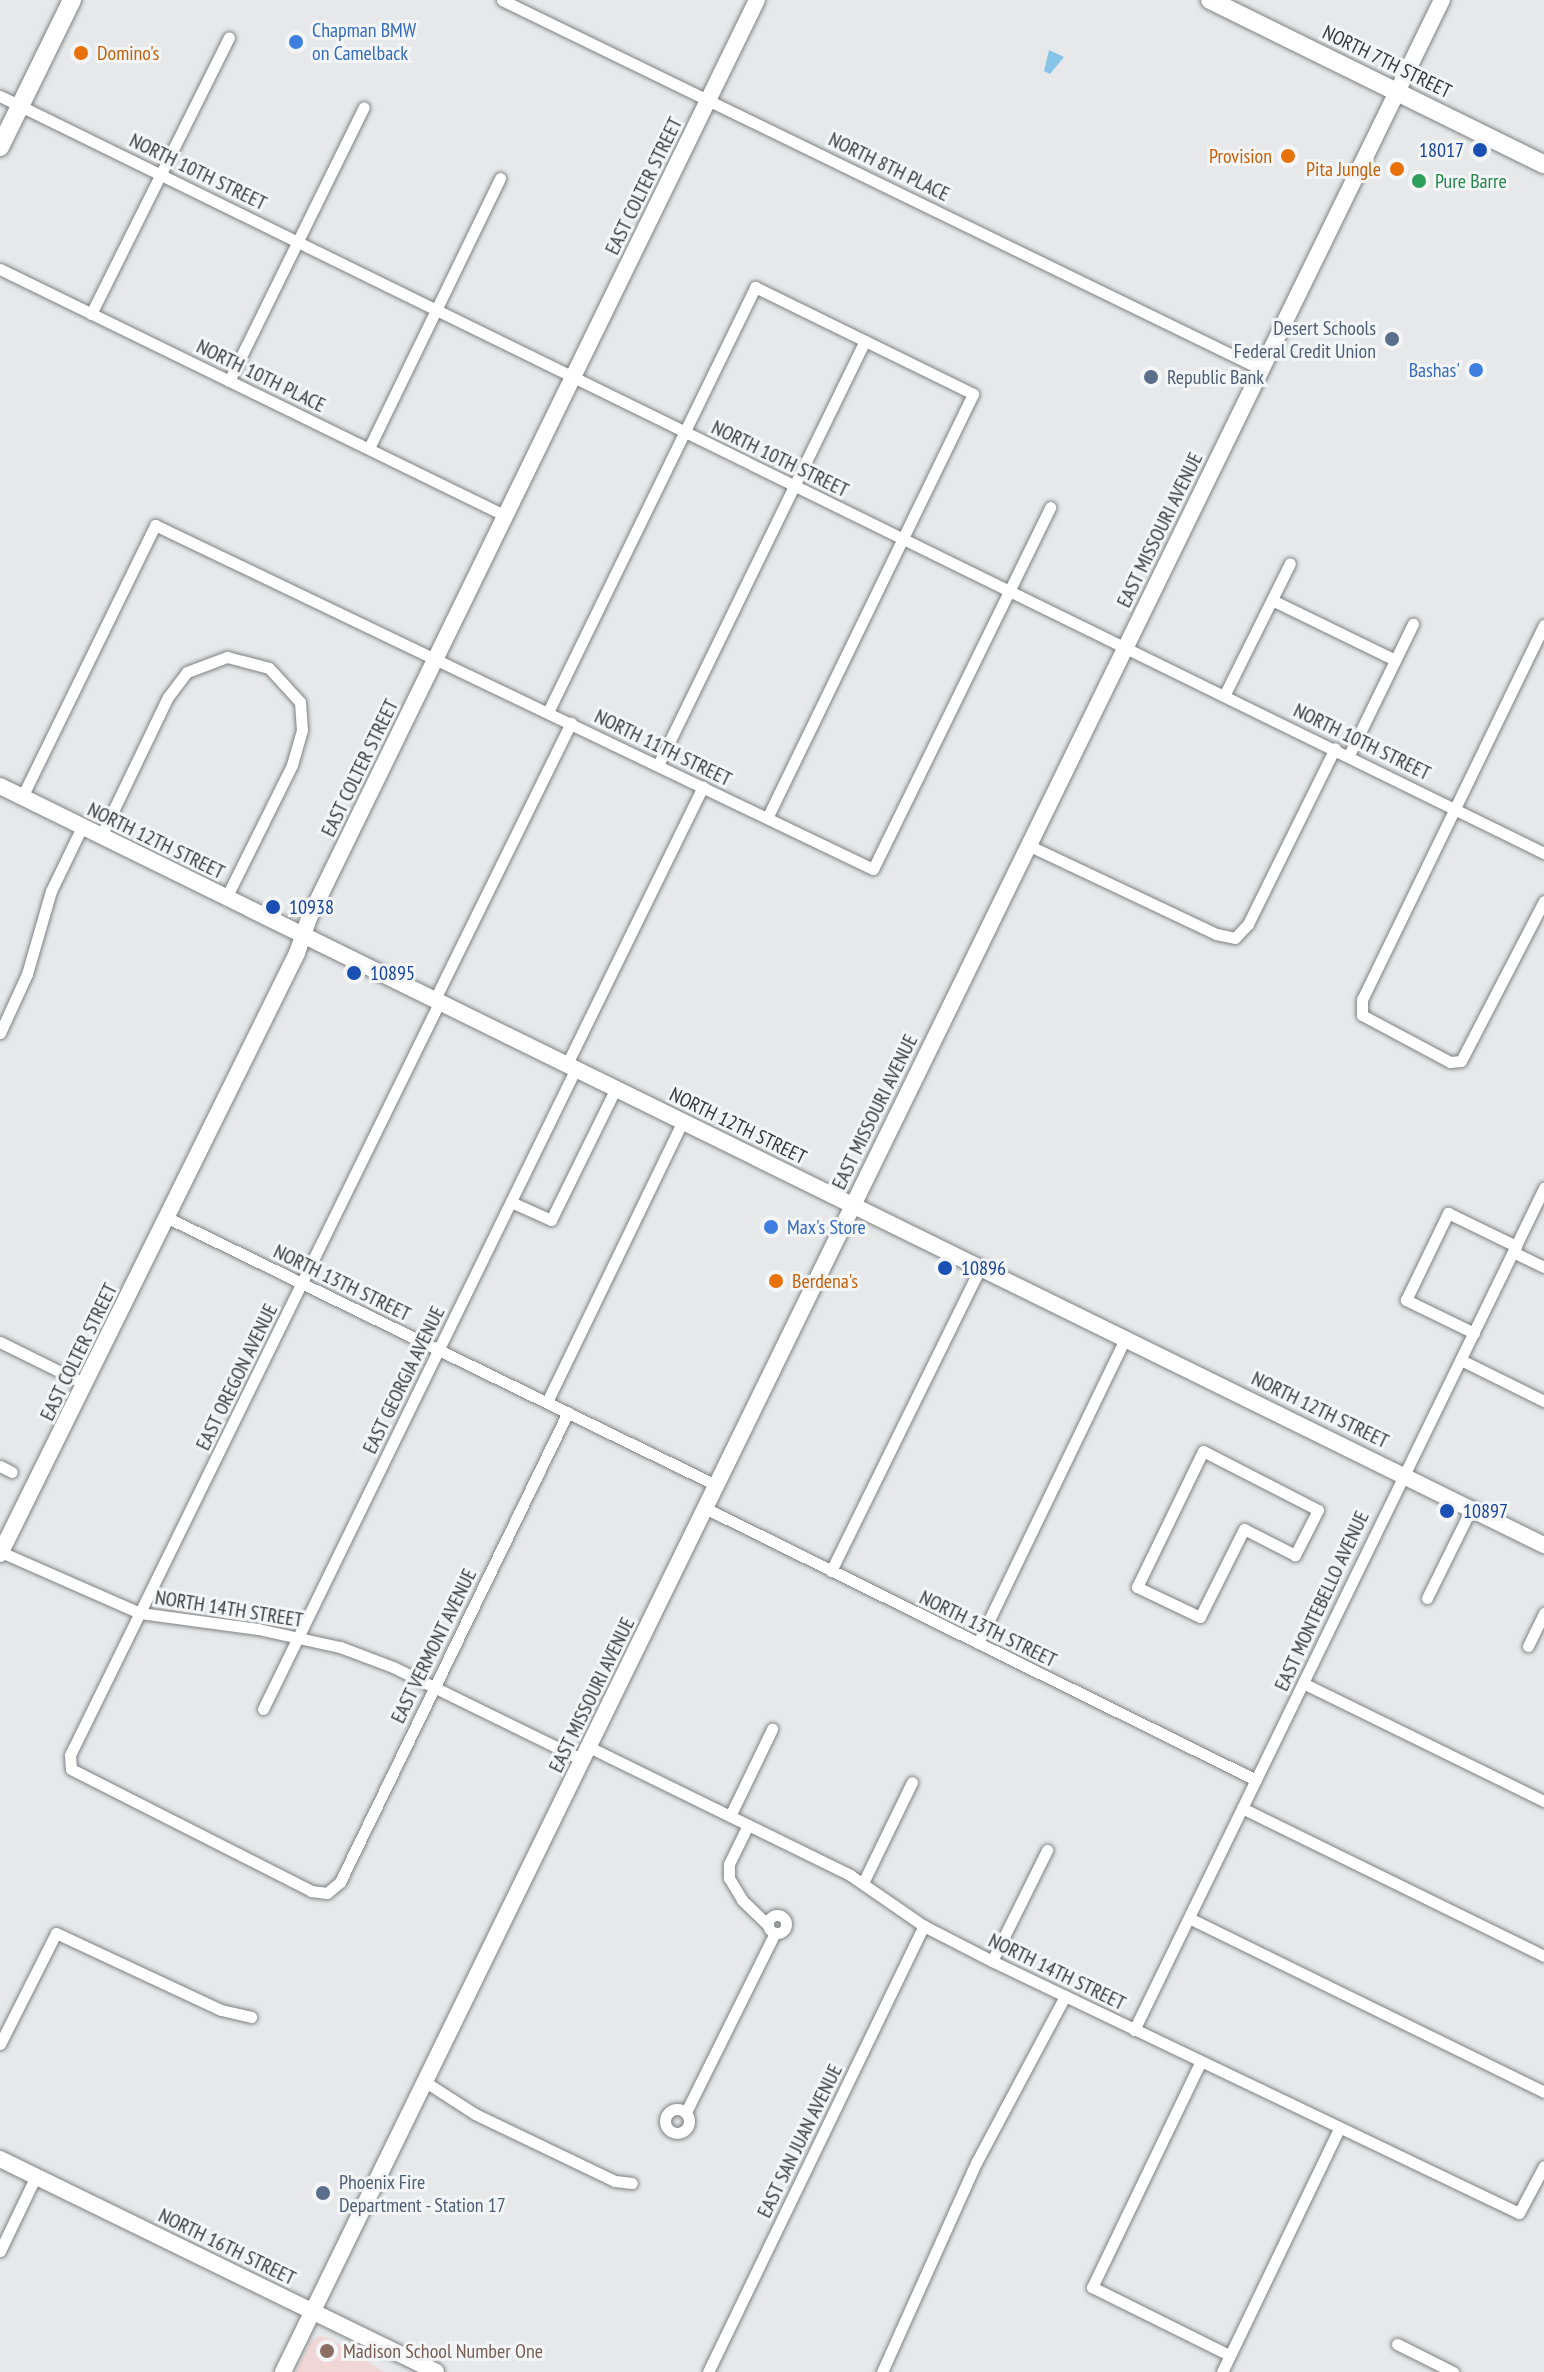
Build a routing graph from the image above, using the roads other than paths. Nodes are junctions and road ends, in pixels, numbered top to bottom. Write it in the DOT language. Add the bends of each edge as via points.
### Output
graph roads {
  1 [pos="72,0"];
  2 [pos="502,0"];
  3 [pos="757,0"];
  4 [pos="1210,0"];
  5 [pos="1442,0"];
  6 [pos="229,37"];
  7 [pos="1397,92"];
  8 [pos="0,96"];
  9 [pos="709,99"];
  10 [pos="20,106"];
  11 [pos="364,107"];
  12 [pos="0,147"];
  13 [pos="1544,164"];
  14 [pos="161,174"];
  15 [pos="500,178"];
  16 [pos="298,241"];
  17 [pos="0,269"];
  18 [pos="437,310"];
  19 [pos="91,314"];
  20 [pos="865,341"];
  21 [pos="1261,369"];
  22 [pos="574,378"];
  23 [pos="229,381"];
  24 [pos="685,433"];
  25 [pos="369,448"];
  26 [pos="792,485"];
  27 [pos="1050,507"];
  28 [pos="506,516"];
  29 [pos="901,538"];
  30 [pos="1290,563"];
  31 [pos="1010,591"];
  32 [pos="1272,600"];
  33 [pos="1413,624"];
  34 [pos="1544,625"];
  35 [pos="1126,647"];
  36 [pos="437,658"];
  37 [pos="1395,660"];
  38 [pos="1224,696"];
  39 [pos="548,712"];
  40 [pos="571,723"];
  41 [pos="1335,748"];
  42 [pos="1349,755"];
  43 [pos="658,765"];
  44 [pos="0,786"];
  45 [pos="703,787"];
  46 [pos="22,797"];
  47 [pos="1456,808"];
  48 [pos="767,818"];
  49 [pos="82,827"];
  50 [pos="101,836"];
  51 [pos="1030,846"];
  52 [pos="1544,853"];
  53 [pos="226,898"];
  54 [pos="1544,901"];
  55 [pos="303,935"];
  56 [pos="438,1000"];
  57 [pos="0,1033"];
  58 [pos="572,1066"];
  59 [pos="616,1088"];
  60 [pos="683,1121"];
  61 [pos="1544,1188"];
  62 [pos="511,1202"];
  63 [pos="853,1204"];
  64 [pos="168,1218"];
  65 [pos="1515,1249"];
  66 [pos="981,1266"];
  67 [pos="1544,1267"];
  68 [pos="303,1284"];
  69 [pos="1474,1333"];
  70 [pos="1126,1337"];
  71 [pos="0,1342"];
  72 [pos="439,1350"];
  73 [pos="1461,1360"];
  74 [pos="85,1384"];
  75 [pos="1544,1401"];
  76 [pos="547,1402"];
  77 [pos="568,1412"];
  78 [pos="0,1466"];
  79 [pos="12,1472"];
  80 [pos="1405,1474"];
  81 [pos="716,1485"];
  82 [pos="705,1508"];
  83 [pos="1471,1509"];
  84 [pos="1544,1545"];
  85 [pos="0,1553"];
  86 [pos="831,1571"];
  87 [pos="1427,1598"];
  88 [pos="140,1613"];
  89 [pos="1544,1613"];
  90 [pos="1200,1617"];
  91 [pos="297,1638"];
  92 [pos="978,1643"];
  93 [pos="1528,1646"];
  94 [pos="1303,1683"];
  95 [pos="434,1687"];
  96 [pos="263,1709"];
  97 [pos="772,1729"];
  98 [pos="586,1754"];
  99 [pos="1256,1780"];
  100 [pos="912,1782"];
  101 [pos="1544,1801"];
  102 [pos="1242,1808"];
  103 [pos="730,1816"];
  104 [pos="748,1825"];
  105 [pos="1047,1850"];
  106 [pos="863,1883"];
  107 [pos="327,1893"];
  108 [pos="1189,1918"];
  109 [pos="924,1926"];
  110 [pos="1544,1956"];
  111 [pos="992,1961"];
  112 [pos="1065,1996"];
  113 [pos="251,2017"];
  114 [pos="1134,2030"];
  115 [pos="0,2044"];
  116 [pos="1200,2063"];
  117 [pos="427,2083"];
  118 [pos="1544,2092"];
  119 [pos="686,2112"];
  120 [pos="1339,2129"];
  121 [pos="0,2159"];
  122 [pos="1544,2166"];
  123 [pos="36,2176"];
  124 [pos="632,2183"];
  125 [pos="0,2251"];
  126 [pos="312,2311"];
  127 [pos="1397,2344"];
  128 [pos="1227,2354"];
  129 [pos="283,2372"];
  130 [pos="436,2372"];
  131 [pos="708,2372"];
  132 [pos="882,2372"];
  133 [pos="1222,2372"];
  134 [pos="1453,2372"];
  1 -- 10 [label="main road"];
  2 -- 9 [label="street, NORTH 8TH PLACE"];
  3 -- 9 [label="street, EAST COLTER STREET"];
  4 -- 7 [label="main road, NORTH 7TH STREET"];
  5 -- 7 [label="street, EAST MISSOURI AVENUE"];
  6 -- 14 [label="street"];
  7 -- 13 [label="main road, NORTH 7TH STREET"];
  7 -- 21 [label="street, EAST MISSOURI AVENUE"];
  8 -- 10 [label="street, NORTH 10TH STREET"];
  9 -- 21 [label="street, NORTH 8TH PLACE"];
  9 -- 22 [label="street, EAST COLTER STREET"];
  10 -- 12 [label="main road"];
  10 -- 14 [label="street, NORTH 10TH STREET"];
  11 -- 16 [label="street"];
  14 -- 16 [label="street, NORTH 10TH STREET"];
  14 -- 19 [label="street"];
  15 -- 18 [label="street"];
  16 -- 18 [label="street, NORTH 10TH STREET"];
  16 -- 23 [label="street"];
  17 -- 19 [label="street, NORTH 10TH PLACE"];
  18 -- 22 [label="street, NORTH 10TH STREET"];
  18 -- 25 [label="street"];
  19 -- 23 [label="street, NORTH 10TH PLACE"];
  20 -- 24 [label="street" via="755,287"];
  20 -- 26 [label="street"];
  20 -- 29 [label="street" via="973,394"];
  21 -- 35 [label="street, EAST MISSOURI AVENUE"];
  22 -- 24 [label="street, NORTH 10TH STREET"];
  22 -- 28 [label="street, EAST COLTER STREET"];
  23 -- 25 [label="street, NORTH 10TH PLACE"];
  24 -- 26 [label="street, NORTH 10TH STREET"];
  24 -- 39 [label="street"];
  25 -- 28 [label="street, NORTH 10TH PLACE"];
  26 -- 29 [label="street, NORTH 10TH STREET"];
  26 -- 43 [label="street"];
  27 -- 31 [label="street"];
  28 -- 36 [label="street, EAST COLTER STREET"];
  29 -- 31 [label="street, NORTH 10TH STREET"];
  29 -- 48 [label="street"];
  30 -- 32 [label="street"];
  31 -- 35 [label="street, NORTH 10TH STREET"];
  31 -- 48 [label="street, NORTH 11TH STREET" via="873,869"];
  32 -- 37 [label="street"];
  32 -- 38 [label="street"];
  33 -- 37 [label="street"];
  34 -- 47 [label="street"];
  35 -- 38 [label="street, NORTH 10TH STREET"];
  35 -- 51 [label="street, EAST MISSOURI AVENUE"];
  36 -- 39 [label="street, NORTH 11TH STREET"];
  36 -- 46 [label="street, NORTH 11TH STREET" via="426,659 155,525"];
  36 -- 55 [label="street, EAST COLTER STREET"];
  37 -- 42 [label="street"];
  38 -- 41 [label="street, NORTH 10TH STREET"];
  39 -- 40 [label="street, NORTH 11TH STREET"];
  40 -- 43 [label="street, NORTH 11TH STREET"];
  40 -- 56 [label="street, EAST OREGON AVENUE"];
  41 -- 42 [label="street, NORTH 10TH STREET"];
  41 -- 51 [label="street" via="1248,924 1235,938 1216,934"];
  42 -- 47 [label="street, NORTH 10TH STREET"];
  43 -- 45 [label="street, NORTH 11TH STREET"];
  44 -- 46 [label="street, NORTH 12TH STREET"];
  45 -- 48 [label="street, NORTH 11TH STREET"];
  45 -- 58 [label="street, EAST GEORGIA AVENUE"];
  46 -- 49 [label="street, NORTH 12TH STREET"];
  47 -- 52 [label="street, NORTH 10TH STREET"];
  47 -- 54 [label="street" via="1362,999 1362,1015 1450,1062 1461,1061"];
  49 -- 50 [label="street, NORTH 12TH STREET"];
  49 -- 57 [label="street" via="51,891 27,974"];
  50 -- 53 [label="street, NORTH 12TH STREET"];
  50 -- 53 [label="street" via="168,697 187,672 227,657 269,668 300,702 302,730 292,765"];
  51 -- 63 [label="street, EAST MISSOURI AVENUE"];
  53 -- 55 [label="street, NORTH 12TH STREET"];
  55 -- 56 [label="street, NORTH 12TH STREET"];
  55 -- 64 [label="street, EAST COLTER STREET"];
  56 -- 58 [label="street, NORTH 12TH STREET"];
  56 -- 68 [label="street, EAST OREGON AVENUE"];
  58 -- 59 [label="street, NORTH 12TH STREET"];
  58 -- 62 [label="street, EAST GEORGIA AVENUE"];
  59 -- 60 [label="street, NORTH 12TH STREET"];
  59 -- 62 [label="street" via="551,1220"];
  60 -- 63 [label="street, NORTH 12TH STREET"];
  60 -- 76 [label="street"];
  61 -- 65 [label="street, EAST MONTEBELLO AVENUE"];
  62 -- 72 [label="street, EAST GEORGIA AVENUE"];
  63 -- 66 [label="street, NORTH 12TH STREET"];
  63 -- 81 [label="street, EAST MISSOURI AVENUE"];
  64 -- 68 [label="street, NORTH 13TH STREET"];
  64 -- 74 [label="street, EAST COLTER STREET"];
  65 -- 67 [label="street"];
  65 -- 69 [label="street, EAST MONTEBELLO AVENUE"];
  65 -- 69 [label="street" via="1448,1213 1406,1300"];
  66 -- 70 [label="street, NORTH 12TH STREET"];
  66 -- 86 [label="street"];
  68 -- 72 [label="street, NORTH 13TH STREET"];
  68 -- 88 [label="street, EAST OREGON AVENUE"];
  69 -- 73 [label="street, EAST MONTEBELLO AVENUE"];
  70 -- 80 [label="street, NORTH 12TH STREET"];
  70 -- 92 [label="street"];
  71 -- 74 [label="street"];
  72 -- 76 [label="street, NORTH 13TH STREET"];
  72 -- 91 [label="street, EAST GEORGIA AVENUE"];
  73 -- 75 [label="street"];
  73 -- 80 [label="street, EAST MONTEBELLO AVENUE"];
  74 -- 85 [label="street, EAST COLTER STREET"];
  76 -- 77 [label="street, NORTH 13TH STREET"];
  77 -- 81 [label="street, NORTH 13TH STREET"];
  77 -- 95 [label="street, EAST VERMONT AVENUE"];
  78 -- 79 [label="street"];
  80 -- 83 [label="street, NORTH 12TH STREET"];
  80 -- 94 [label="street, EAST MONTEBELLO AVENUE"];
  81 -- 82 [label="street, EAST MISSOURI AVENUE"];
  82 -- 86 [label="street, NORTH 13TH STREET"];
  82 -- 98 [label="street, EAST MISSOURI AVENUE"];
  83 -- 84 [label="street, NORTH 12TH STREET"];
  83 -- 87 [label="street"];
  85 -- 88 [label="street, NORTH 14TH STREET"];
  86 -- 92 [label="street, NORTH 13TH STREET"];
  88 -- 91 [label="street, NORTH 14TH STREET"];
  88 -- 107 [label="street, EAST OREGON AVENUE" via="70,1755 71,1769 311,1891"];
  89 -- 93 [label="street"];
  90 -- 90 [label="street" via="1244,1529 1295,1555 1318,1510 1203,1451 1137,1587"];
  91 -- 95 [label="street, NORTH 14TH STREET" via="340,1647"];
  91 -- 96 [label="street, EAST GEORGIA AVENUE"];
  92 -- 99 [label="street, NORTH 13TH STREET"];
  94 -- 99 [label="street, EAST MONTEBELLO AVENUE"];
  94 -- 101 [label="street"];
  95 -- 98 [label="street, NORTH 14TH STREET"];
  95 -- 107 [label="street, EAST VERMONT AVENUE" via="340,1882"];
  97 -- 103 [label="street"];
  98 -- 103 [label="street, NORTH 14TH STREET"];
  98 -- 117 [label="street, EAST MISSOURI AVENUE"];
  99 -- 102 [label="street, EAST MONTEBELLO AVENUE"];
  100 -- 106 [label="street"];
  102 -- 108 [label="street, EAST MONTEBELLO AVENUE"];
  102 -- 110 [label="street"];
  103 -- 104 [label="street, NORTH 14TH STREET"];
  104 -- 106 [label="street, NORTH 14TH STREET"];
  104 -- 119 [label="street" via="729,1864 729,1878 742,1900 771,1928"];
  105 -- 111 [label="street"];
  106 -- 109 [label="street, NORTH 14TH STREET"];
  108 -- 114 [label="street, EAST MONTEBELLO AVENUE"];
  108 -- 118 [label="street"];
  109 -- 111 [label="street, NORTH 14TH STREET"];
  109 -- 131 [label="street, EAST SAN JUAN AVENUE"];
  111 -- 112 [label="street, NORTH 14TH STREET"];
  112 -- 114 [label="street, NORTH 14TH STREET"];
  112 -- 132 [label="street" via="977,2161"];
  113 -- 115 [label="street" via="221,2010 56,1933"];
  114 -- 116 [label="street, NORTH 14TH STREET"];
  116 -- 120 [label="street, NORTH 14TH STREET"];
  116 -- 128 [label="street" via="1092,2287"];
  117 -- 124 [label="street" via="475,2114 615,2181"];
  117 -- 126 [label="street, EAST MISSOURI AVENUE"];
  120 -- 122 [label="street, NORTH 14TH STREET" via="1519,2213"];
  120 -- 128 [label="street"];
  121 -- 123 [label="street, NORTH 16TH STREET"];
  123 -- 125 [label="street"];
  123 -- 126 [label="street, NORTH 16TH STREET"];
  126 -- 129 [label="street, EAST MISSOURI AVENUE"];
  126 -- 130 [label="street, NORTH 16TH STREET"];
  127 -- 134 [label="street"];
  128 -- 133 [label="street"];
}
